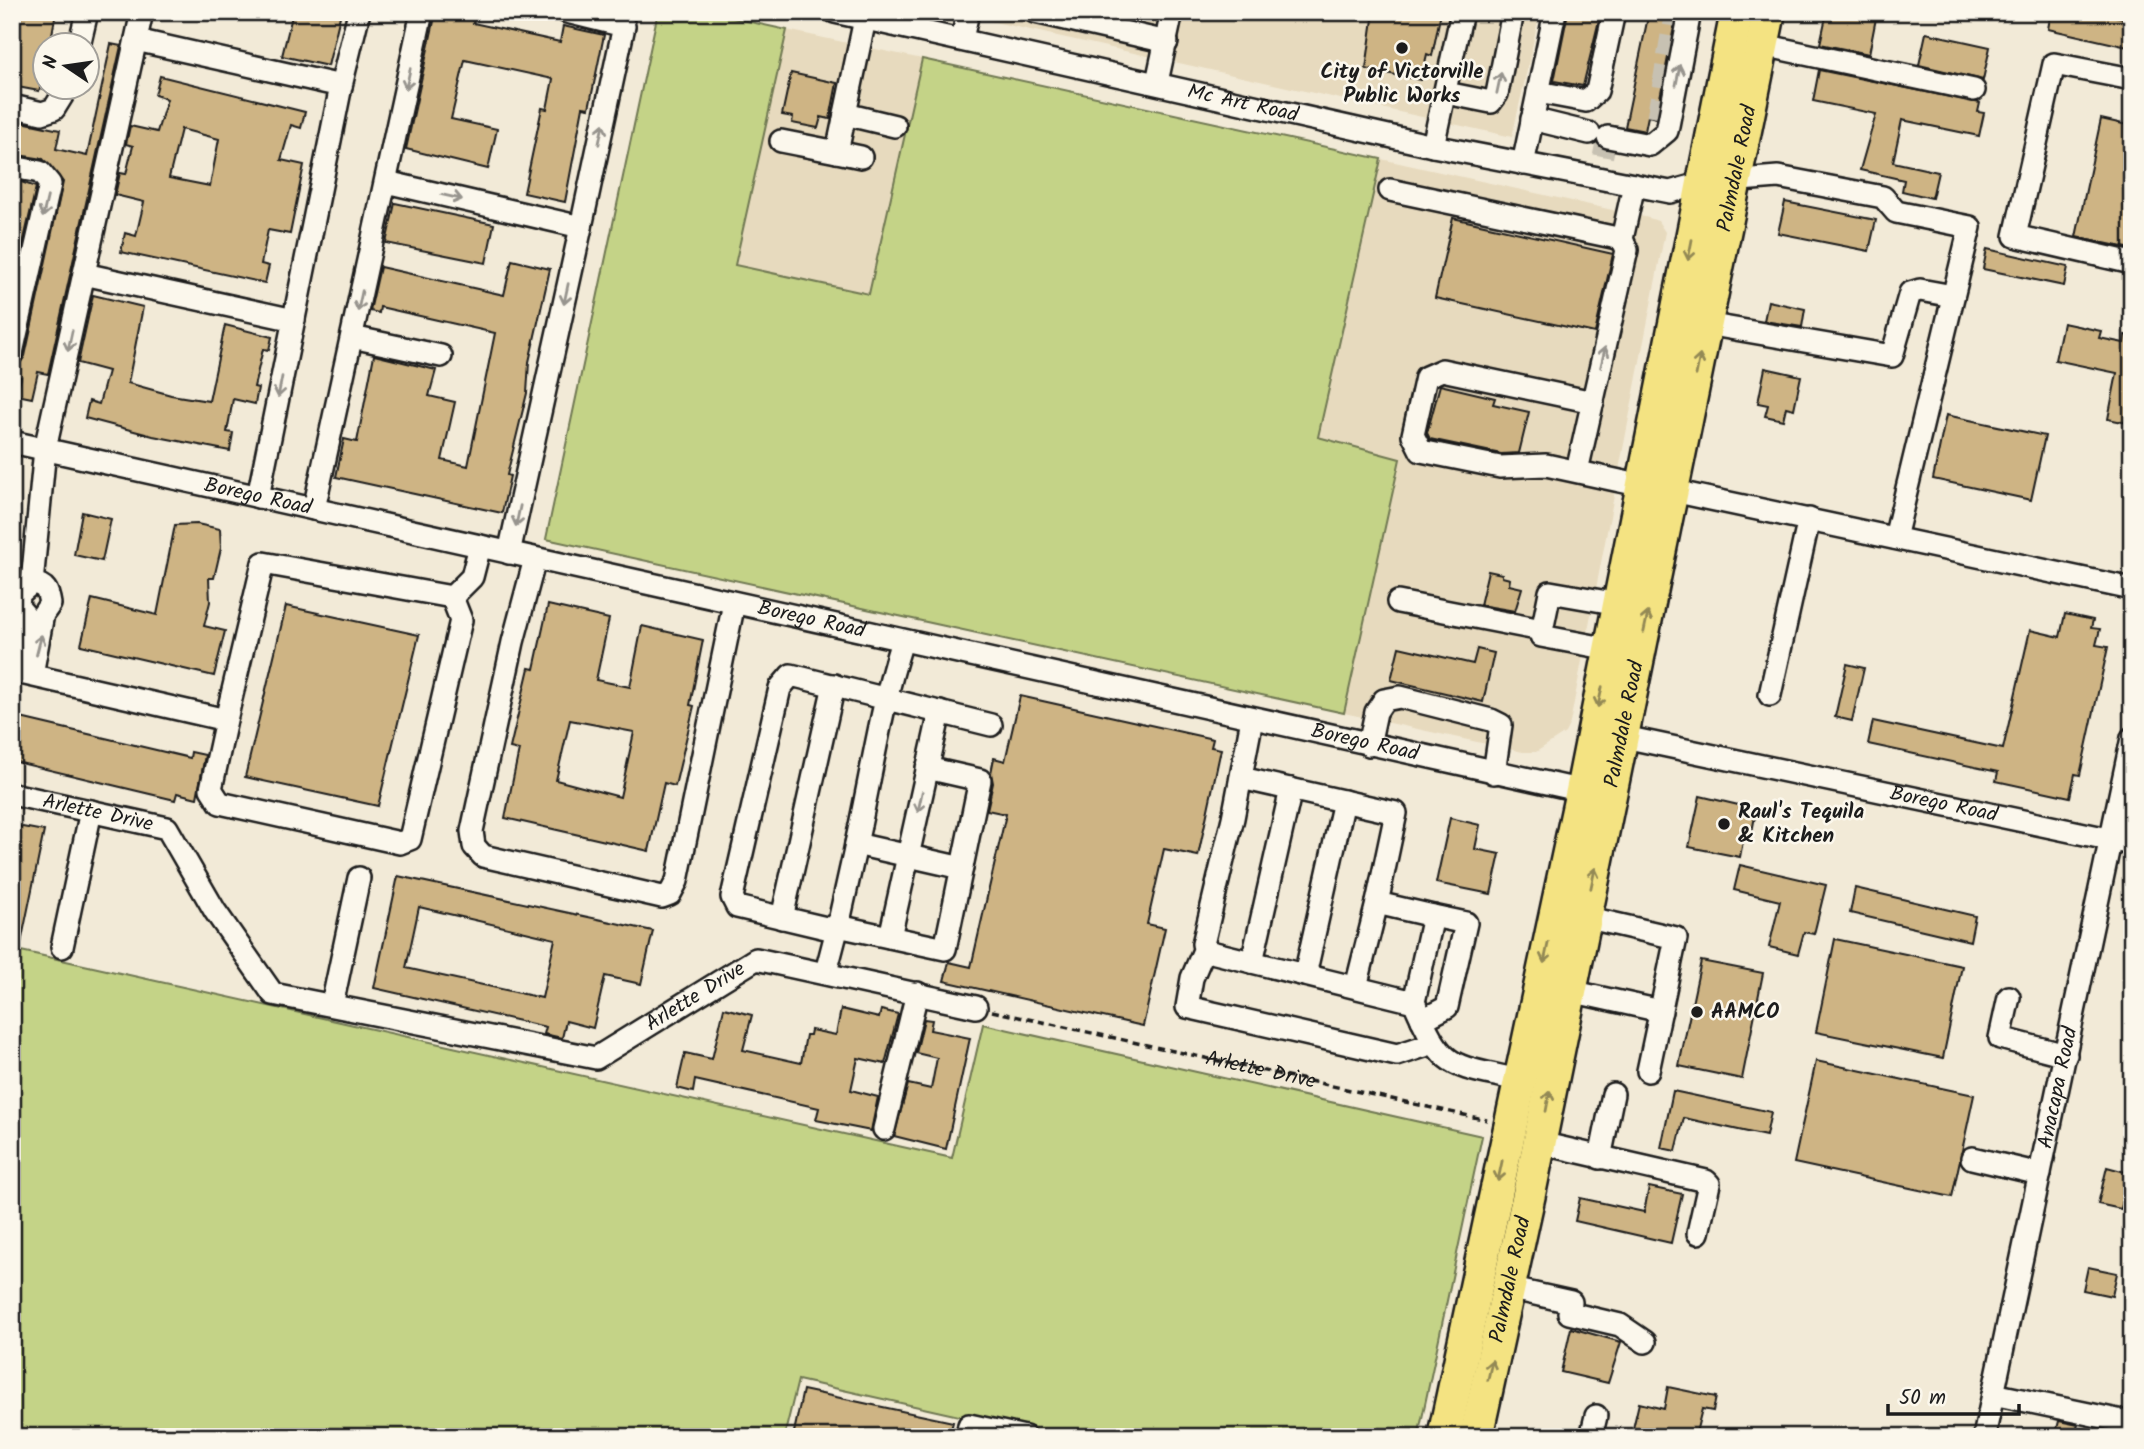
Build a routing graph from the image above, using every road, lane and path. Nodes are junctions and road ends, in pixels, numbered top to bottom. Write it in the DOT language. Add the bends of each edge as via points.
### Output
graph roads {
  1 [pos="87,12"];
  2 [pos="142,12"];
  3 [pos="359,12"];
  4 [pos="422,12"];
  5 [pos="567,12"];
  6 [pos="835,12"];
  7 [pos="968,12"];
  8 [pos="1035,12"];
  9 [pos="1172,12"];
  10 [pos="1462,12"];
  11 [pos="1513,12"];
  12 [pos="1555,12"];
  13 [pos="1614,12"];
  14 [pos="1690,12"];
  15 [pos="1737,12"];
  16 [pos="1769,12"];
  17 [pos="865,19"];
  18 [pos="82,32"];
  19 [pos="136,40"];
  20 [pos="962,40"];
  21 [pos="1167,43"];
  22 [pos="1763,44"];
  23 [pos="2132,79"];
  24 [pos="1157,82"];
  25 [pos="341,86"];
  26 [pos="1974,90"];
  27 [pos="1538,92"];
  28 [pos="1446,93"];
  29 [pos="58,102"];
  30 [pos="12,106"];
  31 [pos="845,114"];
  32 [pos="1657,118"];
  33 [pos="1532,119"];
  34 [pos="895,126"];
  35 [pos="781,141"];
  36 [pos="1636,142"];
  37 [pos="1433,146"];
  38 [pos="837,152"];
  39 [pos="860,157"];
  40 [pos="1523,164"];
  41 [pos="12,167"];
  42 [pos="1735,181"];
  43 [pos="386,182"];
  44 [pos="1703,183"];
  45 [pos="1634,185"];
  46 [pos="1390,190"];
  47 [pos="581,227"];
  48 [pos="1622,239"];
  49 [pos="2132,263"];
  50 [pos="84,274"];
  51 [pos="1953,296"];
  52 [pos="294,320"];
  53 [pos="1706,324"];
  54 [pos="352,337"];
  55 [pos="12,353"];
  56 [pos="442,356"];
  57 [pos="1593,402"];
  58 [pos="12,442"];
  59 [pos="46,449"];
  60 [pos="1577,471"];
  61 [pos="1658,489"];
  62 [pos="258,497"];
  63 [pos="314,509"];
  64 [pos="1809,519"];
  65 [pos="1895,538"];
  66 [pos="480,546"];
  67 [pos="509,553"];
  68 [pos="535,559"];
  69 [pos="2132,589"];
  70 [pos="452,597"];
  71 [pos="1398,602"];
  72 [pos="734,603"];
  73 [pos="1619,604"];
  74 [pos="1542,633"];
  75 [pos="902,641"];
  76 [pos="1609,649"];
  77 [pos="20,673"];
  78 [pos="834,685"];
  79 [pos="1770,695"];
  80 [pos="888,699"];
  81 [pos="940,712"];
  82 [pos="1252,719"];
  83 [pos="226,720"];
  84 [pos="991,725"];
  85 [pos="1608,734"];
  86 [pos="2132,738"];
  87 [pos="1369,745"];
  88 [pos="928,768"];
  89 [pos="1494,773"];
  90 [pos="1241,778"];
  91 [pos="1291,789"];
  92 [pos="12,794"];
  93 [pos="1596,794"];
  94 [pos="1344,801"];
  95 [pos="91,811"];
  96 [pos="2108,839"];
  97 [pos="856,844"];
  98 [pos="2132,844"];
  99 [pos="908,856"];
  100 [pos="962,867"];
  101 [pos="359,878"];
  102 [pos="1377,903"];
  103 [pos="1433,916"];
  104 [pos="1585,917"];
  105 [pos="782,918"];
  106 [pos="838,926"];
  107 [pos="890,937"];
  108 [pos="62,947"];
  109 [pos="1205,948"];
  110 [pos="1252,962"];
  111 [pos="826,972"];
  112 [pos="1305,975"];
  113 [pos="1356,987"];
  114 [pos="1570,991"];
  115 [pos="917,993"];
  116 [pos="2009,997"];
  117 [pos="332,1005"];
  118 [pos="976,1007"];
  119 [pos="1418,1011"];
  120 [pos="1661,1011"];
  121 [pos="1434,1043"];
  122 [pos="2066,1055"];
  123 [pos="1648,1072"];
  124 [pos="1519,1080"];
  125 [pos="1613,1094"];
  126 [pos="1510,1125"];
  127 [pos="884,1129"];
  128 [pos="1540,1143"];
  129 [pos="1600,1158"];
  130 [pos="1972,1158"];
  131 [pos="2040,1174"];
  132 [pos="1698,1233"];
  133 [pos="1508,1288"];
  134 [pos="1645,1342"];
  135 [pos="1993,1394"];
  136 [pos="2132,1423"];
  137 [pos="1021,1436"];
  138 [pos="1481,1436"];
  139 [pos="967,1437"];
  140 [pos="1444,1437"];
  141 [pos="1984,1437"];
  1 -- 18 [label="street"];
  2 -- 19 [label="street"];
  3 -- 25 [label="street"];
  4 -- 43 [label="street, one-way"];
  47 -- 5 [label="street, one-way" via="624,26"];
  6 -- 17 [label="street, Mc Art Road"];
  7 -- 20 [label="street"];
  8 -- 21 [label="street"];
  9 -- 21 [label="street"];
  10 -- 28 [label="street"];
  28 -- 11 [label="street, one-way" via="1491,102 1497,94"];
  12 -- 27 [label="street"];
  13 -- 27 [label="street" via="1597,91 1586,101"];
  36 -- 14 [label="street, one-way" via="1650,145 1667,131"];
  15 -- 44 [label="highway, Palmdale Road"];
  16 -- 22 [label="highway, Palmdale Road"];
  17 -- 20 [label="street, Mc Art Road"];
  17 -- 31 [label="street"];
  19 -- 25 [label="street"];
  19 -- 50 [label="street"];
  20 -- 24 [label="street, Mc Art Road"];
  21 -- 24 [label="street"];
  22 -- 26 [label="street"];
  22 -- 42 [label="highway, Palmdale Road"];
  23 -- 49 [label="street" via="2054,64 2015,236"];
  24 -- 37 [label="street, Mc Art Road"];
  25 -- 52 [label="street"];
  27 -- 33 [label="street"];
  28 -- 37 [label="street"];
  29 -- 30 [label="street" via="42,113"];
  31 -- 34 [label="street"];
  31 -- 38 [label="street"];
  32 -- 36 [label="street" via="1652,136"];
  33 -- 36 [label="street" via="1601,136 1621,131"];
  33 -- 40 [label="street"];
  35 -- 38 [label="street"];
  37 -- 40 [label="street, Mc Art Road"];
  38 -- 39 [label="street"];
  40 -- 45 [label="street, Mc Art Road"];
  41 -- 55 [label="street, one-way" via="40,172 50,184"];
  42 -- 44 [label="street, Mc Art Road"];
  42 -- 51 [label="street, Mc Art Road" via="1779,177 1858,191 1883,197 1896,212 1970,227"];
  42 -- 53 [label="highway, Palmdale Road"];
  43 -- 47 [label="street, one-way"];
  43 -- 54 [label="street, one-way"];
  44 -- 45 [label="street, Mc Art Road" via="1670,192"];
  44 -- 61 [label="highway, Palmdale Road, one-way"];
  45 -- 48 [label="street"];
  46 -- 48 [label="street"];
  47 -- 67 [label="street, one-way"];
  57 -- 48 [label="street, one-way" via="1627,250"];
  50 -- 52 [label="street"];
  50 -- 59 [label="street, one-way"];
  51 -- 53 [label="street" via="1920,290 1910,293 1892,356"];
  51 -- 65 [label="street"];
  52 -- 62 [label="street, one-way"];
  61 -- 53 [label="highway, Palmdale Road, one-way"];
  54 -- 56 [label="street"];
  54 -- 63 [label="street"];
  57 -- 60 [label="street"];
  57 -- 60 [label="street" via="1443,370 1426,377 1413,435 1421,451 1500,467 1546,465"];
  58 -- 59 [label="street, Borego Road"];
  59 -- 62 [label="street, Borego Road"];
  59 -- 77 [label="street" via="32,583 48,591 50,604 43,614 43,631"];
  60 -- 61 [label="street"];
  61 -- 64 [label="street"];
  61 -- 73 [label="highway, Palmdale Road"];
  85 -- 61 [label="highway, Palmdale Road, one-way"];
  62 -- 63 [label="street, Borego Road"];
  63 -- 66 [label="street, Borego Road"];
  64 -- 65 [label="street"];
  64 -- 79 [label="street"];
  65 -- 69 [label="street"];
  66 -- 67 [label="street, Borego Road"];
  66 -- 70 [label="street" via="472,577"];
  67 -- 68 [label="street, Borego Road"];
  68 -- 72 [label="street, Borego Road"];
  68 -- 72 [label="street" via="472,831 474,846 483,856 662,897 670,894 677,881"];
  70 -- 83 [label="street" via="263,562"];
  70 -- 83 [label="street" via="461,621 410,839 400,843 220,803 211,789"];
  71 -- 74 [label="street"];
  72 -- 75 [label="street, Borego Road"];
  73 -- 74 [label="street" via="1550,592"];
  73 -- 76 [label="highway, Palmdale Road"];
  74 -- 76 [label="street"];
  75 -- 80 [label="street"];
  75 -- 82 [label="street, Borego Road"];
  76 -- 85 [label="highway, Palmdale Road, one-way"];
  77 -- 83 [label="street"];
  78 -- 80 [label="street"];
  78 -- 105 [label="street"];
  78 -- 105 [label="street" via="791,675 780,688 732,897 737,907"];
  80 -- 81 [label="street"];
  80 -- 97 [label="street"];
  81 -- 84 [label="street"];
  81 -- 88 [label="street"];
  82 -- 87 [label="street, Borego Road"];
  82 -- 90 [label="street"];
  85 -- 93 [label="highway, Palmdale Road"];
  85 -- 96 [label="street, Borego Road"];
  86 -- 96 [label="street, Anacapa Road"];
  87 -- 89 [label="street, Borego Road"];
  87 -- 89 [label="street" via="1376,712 1384,700 1400,697 1501,725"];
  88 -- 99 [label="street, one-way"];
  88 -- 100 [label="street" via="980,780"];
  89 -- 93 [label="street, Borego Road"];
  90 -- 91 [label="street"];
  90 -- 109 [label="street"];
  91 -- 94 [label="street"];
  91 -- 110 [label="street"];
  92 -- 95 [label="street, Arlette Drive"];
  104 -- 93 [label="highway, Palmdale Road, one-way"];
  93 -- 124 [label="highway, Palmdale Road, one-way"];
  94 -- 102 [label="street" via="1396,813"];
  94 -- 112 [label="street"];
  95 -- 108 [label="street"];
  95 -- 117 [label="street, Arlette Drive" via="167,828 215,911 273,994"];
  96 -- 98 [label="street, Borego Road"];
  96 -- 122 [label="street, Anacapa Road"];
  97 -- 99 [label="street"];
  97 -- 106 [label="street"];
  99 -- 100 [label="street"];
  99 -- 107 [label="street"];
  100 -- 107 [label="street" via="945,949"];
  101 -- 117 [label="street"];
  102 -- 103 [label="street"];
  102 -- 113 [label="street"];
  103 -- 119 [label="street"];
  103 -- 119 [label="street" via="1466,923 1447,1007"];
  104 -- 114 [label="highway, Palmdale Road"];
  104 -- 120 [label="street" via="1676,939"];
  105 -- 106 [label="street" via="826,928"];
  106 -- 107 [label="street"];
  106 -- 111 [label="street"];
  109 -- 110 [label="street"];
  109 -- 121 [label="street" via="1192,978 1187,1007 1397,1055"];
  110 -- 112 [label="street"];
  111 -- 115 [label="street, Arlette Drive"];
  111 -- 117 [label="street, Arlette Drive" via="756,959 596,1058"];
  112 -- 113 [label="street"];
  113 -- 119 [label="street"];
  114 -- 120 [label="street"];
  128 -- 114 [label="highway, Palmdale Road, one-way"];
  115 -- 118 [label="street, Arlette Drive"];
  115 -- 127 [label="street"];
  116 -- 122 [label="street" via="2000,1038"];
  118 -- 126 [label="path, Arlette Drive"];
  119 -- 121 [label="street"];
  120 -- 123 [label="street"];
  121 -- 124 [label="street" via="1442,1057 1455,1066"];
  122 -- 131 [label="street, Anacapa Road"];
  124 -- 126 [label="highway, Palmdale Road"];
  125 -- 129 [label="street"];
  126 -- 140 [label="highway, Palmdale Road, one-way"];
  128 -- 129 [label="street"];
  128 -- 133 [label="highway, Palmdale Road"];
  129 -- 132 [label="street" via="1709,1182"];
  130 -- 131 [label="street"];
  131 -- 135 [label="street, Anacapa Road"];
  133 -- 134 [label="street" via="1571,1302 1569,1312 1620,1325"];
  138 -- 133 [label="highway, Palmdale Road, one-way"];
  135 -- 136 [label="street"];
  135 -- 141 [label="street, Anacapa Road"];
  137 -- 139 [label="street" via="969,1425"];
}
